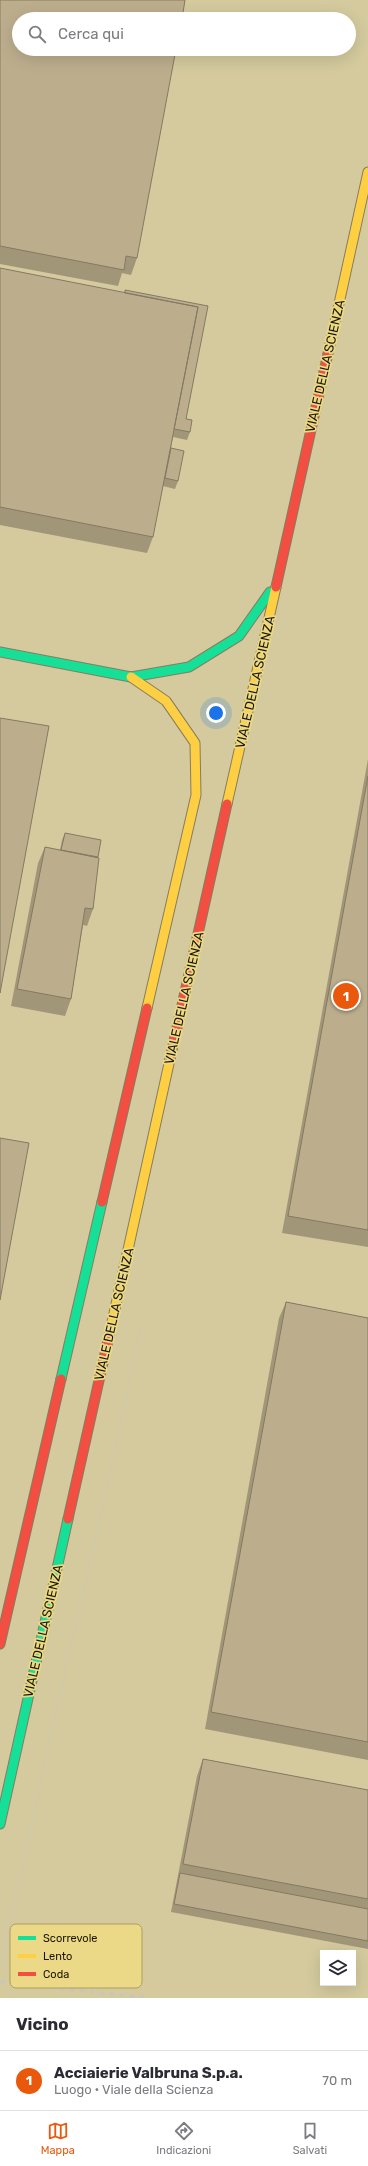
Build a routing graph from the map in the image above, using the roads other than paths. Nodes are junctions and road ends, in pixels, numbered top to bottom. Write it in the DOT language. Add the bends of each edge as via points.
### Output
graph roads {
  1 [pos="368,172"];
  2 [pos="277,582"];
  3 [pos="0,652"];
  4 [pos="131,677"];
  5 [pos="0,1644"];
  6 [pos="0,1824"];
  1 -- 2 [label="main road, VIALE DELLA SCIENZA"];
  2 -- 4 [label="main road" via="239,636 189,667"];
  2 -- 6 [label="main road, VIALE DELLA SCIENZA"];
  3 -- 4 [label="main road"];
  4 -- 5 [label="main road" via="166,701 196,743 196,795"];
}
